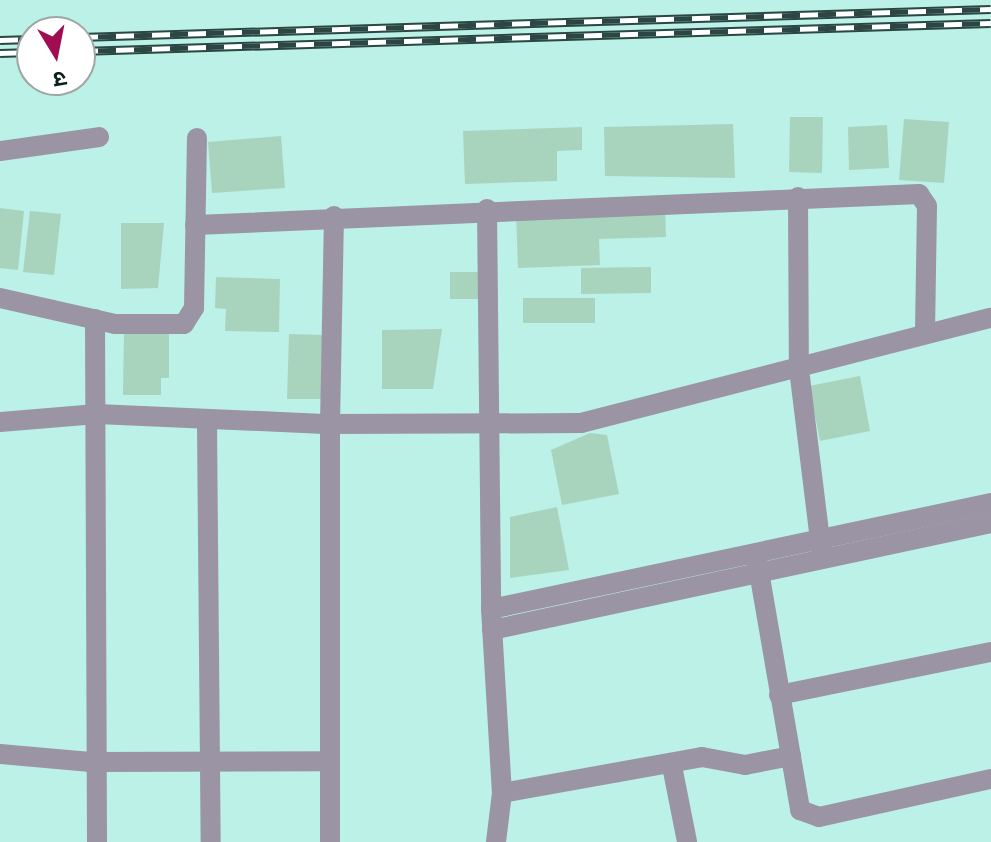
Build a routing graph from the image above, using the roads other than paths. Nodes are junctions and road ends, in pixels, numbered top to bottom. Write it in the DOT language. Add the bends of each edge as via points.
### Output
graph roads {
  1 [pos="99,137"];
  2 [pos="197,138"];
  3 [pos="0,151"];
  4 [pos="798,197"];
  5 [pos="487,209"];
  6 [pos="334,216"];
  7 [pos="195,225"];
  8 [pos="0,298"];
  9 [pos="991,318"];
  10 [pos="95,319"];
  11 [pos="925,331"];
  12 [pos="799,369"];
  13 [pos="97,414"];
  14 [pos="0,422"];
  15 [pos="207,423"];
  16 [pos="330,424"];
  17 [pos="490,425"];
  18 [pos="991,503"];
  19 [pos="991,523"];
  20 [pos="821,552"];
  21 [pos="758,565"];
  22 [pos="492,620"];
  23 [pos="991,652"];
  24 [pos="779,695"];
  25 [pos="0,754"];
  26 [pos="791,756"];
  27 [pos="330,761"];
  28 [pos="91,762"];
  29 [pos="211,764"];
  30 [pos="672,766"];
  31 [pos="991,779"];
  32 [pos="502,793"];
  33 [pos="97,842"];
  34 [pos="211,842"];
  35 [pos="330,842"];
  36 [pos="496,842"];
  37 [pos="687,842"];
  1 -- 3 [label="street"];
  2 -- 7 [label="street"];
  4 -- 5 [label="street"];
  4 -- 11 [label="street" via="923,197"];
  4 -- 12 [label="street"];
  5 -- 6 [label="street"];
  5 -- 17 [label="street"];
  6 -- 7 [label="street"];
  6 -- 16 [label="street"];
  7 -- 10 [label="street" via="191,318 160,326"];
  8 -- 10 [label="street"];
  9 -- 11 [label="street"];
  10 -- 13 [label="street"];
  11 -- 12 [label="street"];
  12 -- 17 [label="street" via="581,423"];
  12 -- 20 [label="street"];
  13 -- 14 [label="street"];
  13 -- 15 [label="street"];
  13 -- 28 [label="street"];
  15 -- 16 [label="street"];
  15 -- 29 [label="street"];
  16 -- 17 [label="street"];
  16 -- 27 [label="street"];
  17 -- 22 [label="street"];
  18 -- 20 [label="street"];
  19 -- 20 [label="street"];
  20 -- 21 [label="street"];
  21 -- 22 [label="street"];
  21 -- 24 [label="street"];
  22 -- 32 [label="street"];
  23 -- 24 [label="street"];
  24 -- 26 [label="street"];
  25 -- 28 [label="street"];
  26 -- 30 [label="street" via="736,765 708,756"];
  26 -- 31 [label="street" via="795,802 808,817"];
  27 -- 29 [label="street"];
  27 -- 35 [label="street"];
  28 -- 29 [label="street"];
  28 -- 33 [label="street"];
  29 -- 34 [label="street"];
  30 -- 32 [label="street"];
  30 -- 37 [label="street"];
  32 -- 36 [label="street"];
}
